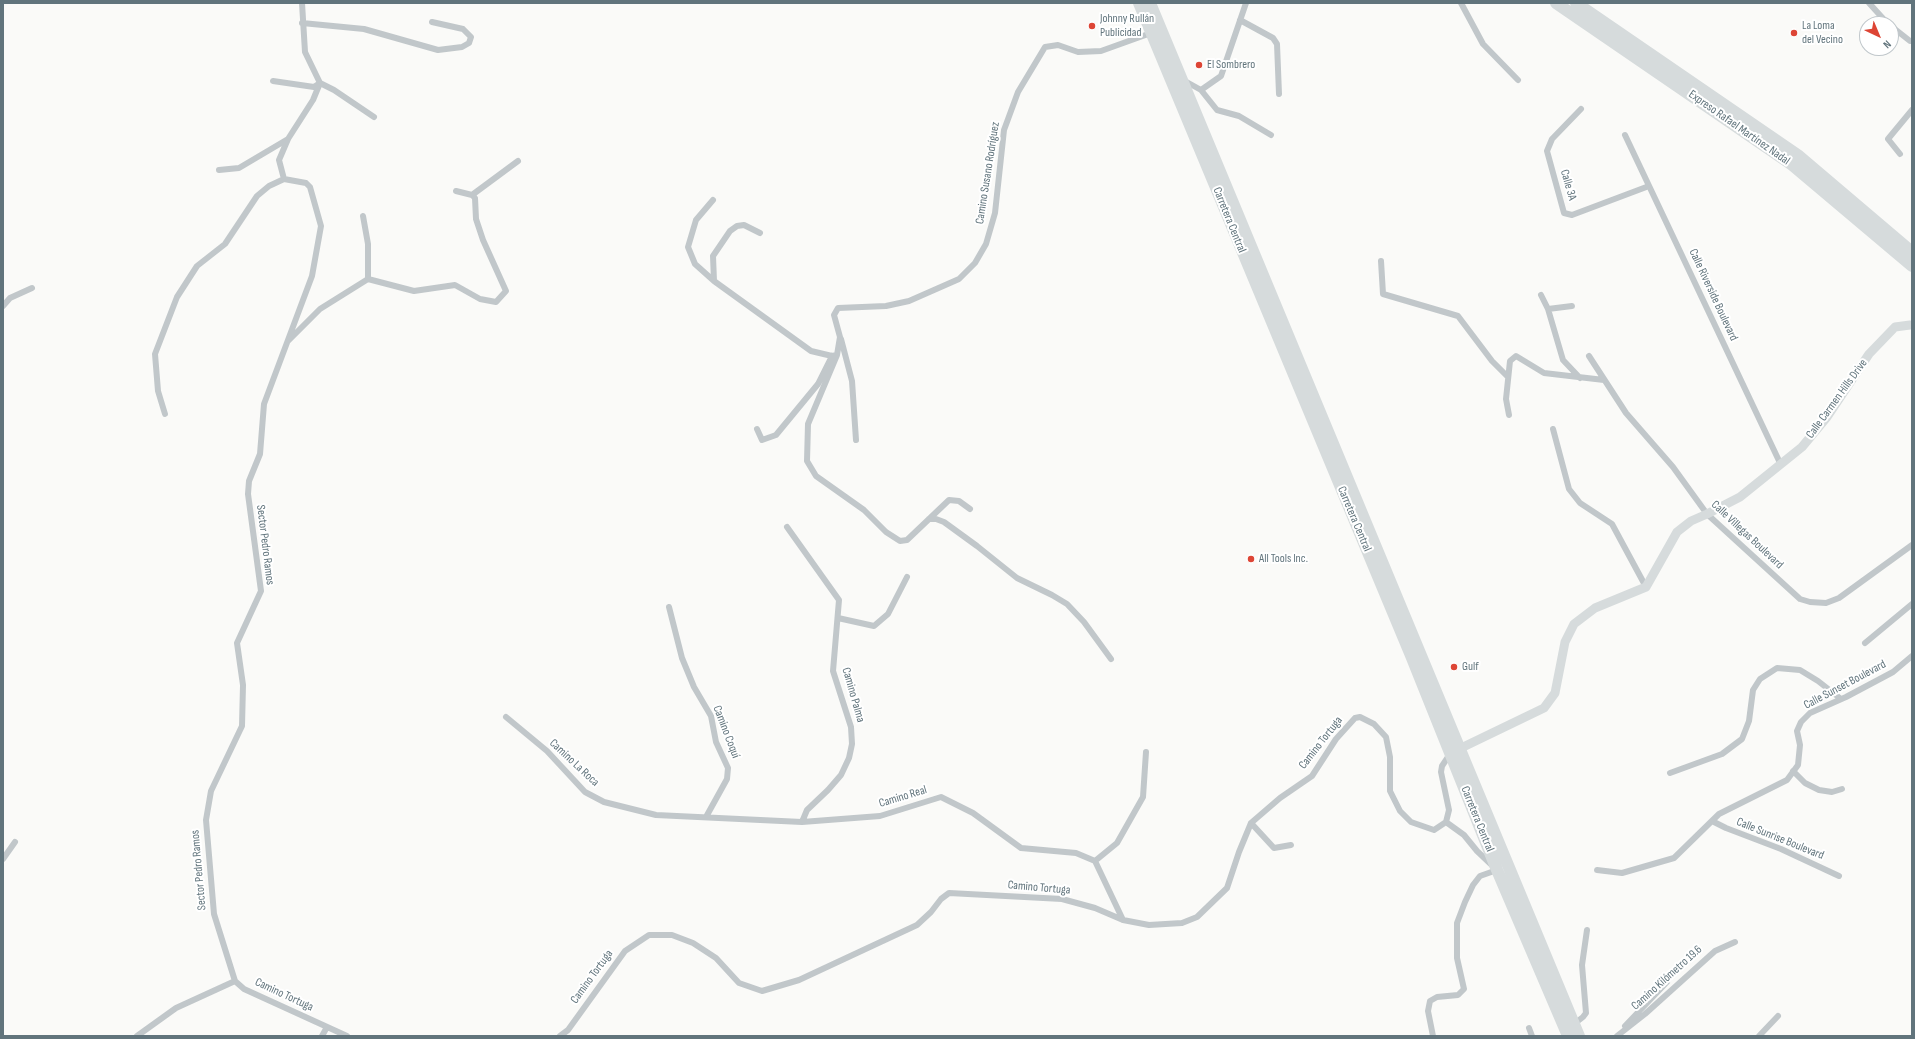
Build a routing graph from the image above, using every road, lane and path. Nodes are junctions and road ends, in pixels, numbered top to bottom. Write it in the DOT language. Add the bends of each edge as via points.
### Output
graph roads {
  1 [pos="302,3"];
  2 [pos="1138,3"];
  3 [pos="1150,3"];
  4 [pos="1246,3"];
  5 [pos="1461,3"];
  6 [pos="1556,3"];
  7 [pos="1576,3"];
  8 [pos="1869,3"];
  9 [pos="1881,16"];
  10 [pos="1240,20"];
  11 [pos="432,22"];
  12 [pos="302,23"];
  13 [pos="1899,32"];
  14 [pos="1151,33"];
  15 [pos="1912,41"];
  16 [pos="1180,78"];
  17 [pos="1518,80"];
  18 [pos="274,81"];
  19 [pos="320,84"];
  20 [pos="1201,90"];
  21 [pos="1279,94"];
  22 [pos="1580,109"];
  23 [pos="1912,110"];
  24 [pos="374,117"];
  25 [pos="1271,135"];
  26 [pos="1624,135"];
  27 [pos="288,139"];
  28 [pos="1900,154"];
  29 [pos="518,160"];
  30 [pos="219,170"];
  31 [pos="284,179"];
  32 [pos="1649,186"];
  33 [pos="456,191"];
  34 [pos="472,195"];
  35 [pos="712,200"];
  36 [pos="363,216"];
  37 [pos="760,233"];
  38 [pos="1912,252"];
  39 [pos="1381,260"];
  40 [pos="1912,266"];
  41 [pos="368,279"];
  42 [pos="714,281"];
  43 [pos="32,288"];
  44 [pos="1541,295"];
  45 [pos="3,306"];
  46 [pos="1572,306"];
  47 [pos="1548,309"];
  48 [pos="1910,325"];
  49 [pos="840,336"];
  50 [pos="286,342"];
  51 [pos="835,356"];
  52 [pos="1590,356"];
  53 [pos="1508,377"];
  54 [pos="1580,378"];
  55 [pos="1604,380"];
  56 [pos="165,414"];
  57 [pos="1509,415"];
  58 [pos="757,429"];
  59 [pos="1553,429"];
  60 [pos="856,440"];
  61 [pos="1781,465"];
  62 [pos="970,509"];
  63 [pos="1707,514"];
  64 [pos="929,519"];
  65 [pos="787,527"];
  66 [pos="1912,545"];
  67 [pos="907,577"];
  68 [pos="1646,587"];
  69 [pos="1912,604"];
  70 [pos="669,607"];
  71 [pos="838,618"];
  72 [pos="1865,643"];
  73 [pos="1912,656"];
  74 [pos="1111,659"];
  75 [pos="1841,699"];
  76 [pos="506,717"];
  77 [pos="1146,752"];
  78 [pos="1455,752"];
  79 [pos="1793,772"];
  80 [pos="1670,774"];
  81 [pos="1842,789"];
  82 [pos="706,817"];
  83 [pos="1712,821"];
  84 [pos="802,822"];
  85 [pos="1446,822"];
  86 [pos="1251,823"];
  87 [pos="16,842"];
  88 [pos="1291,845"];
  89 [pos="3,859"];
  90 [pos="1095,860"];
  91 [pos="1497,870"];
  92 [pos="1597,870"];
  93 [pos="1839,876"];
  94 [pos="1122,920"];
  95 [pos="1587,930"];
  96 [pos="1735,942"];
  97 [pos="235,981"];
  98 [pos="1668,982"];
  99 [pos="1778,1016"];
  100 [pos="1574,1024"];
  101 [pos="328,1027"];
  102 [pos="1529,1028"];
  103 [pos="137,1036"];
  104 [pos="322,1036"];
  105 [pos="347,1036"];
  106 [pos="560,1036"];
  107 [pos="1433,1036"];
  108 [pos="1532,1036"];
  109 [pos="1568,1036"];
  110 [pos="1579,1036"];
  111 [pos="1616,1036"];
  112 [pos="1759,1036"];
  1 -- 12 [label="street"];
  2 -- 14 [label="highway, Carretera Central"];
  3 -- 16 [label="highway, Carretera Central"];
  4 -- 10 [label="street"];
  5 -- 17 [label="street" via="1483,44"];
  6 -- 40 [label="highway, Expreso Rafael Martínez Nadal" via="1790,164"];
  7 -- 38 [label="highway, Expreso Rafael Martínez Nadal" via="1799,156"];
  8 -- 9 [label="street"];
  10 -- 20 [label="street" via="1221,76"];
  10 -- 21 [label="street" via="1274,38 1277,44"];
  11 -- 12 [label="street" via="463,29 471,37 469,43 462,47 438,50 364,29"];
  12 -- 19 [label="street" via="305,52"];
  13 -- 15 [label="street"];
  14 -- 49 [label="street, Camino Susano Rodríguez" via="1101,51 1078,52 1058,45 1046,47 1018,92 1004,130 995,213 986,244 976,263 959,279 909,301 886,306 838,308 834,315"];
  14 -- 78 [label="highway, Carretera Central" via="1412,658"];
  16 -- 20 [label="street"];
  16 -- 78 [label="highway, Carretera Central" via="1404,611"];
  18 -- 19 [label="street" via="314,87"];
  19 -- 24 [label="street" via="334,90"];
  19 -- 27 [label="street"];
  20 -- 25 [label="street" via="1217,110 1240,116"];
  22 -- 32 [label="street, Calle 3A" via="1552,138 1547,151 1564,213 1572,215"];
  23 -- 28 [label="street" via="1888,139"];
  26 -- 32 [label="street, Calle Riverside Boulevard"];
  27 -- 30 [label="street" via="239,168"];
  27 -- 31 [label="street" via="279,160"];
  29 -- 34 [label="street"];
  31 -- 50 [label="street, Sector Pedro Ramos" via="306,183 310,187 321,226 312,276"];
  31 -- 56 [label="street" via="269,186 257,196 224,244 196,266 177,297 155,354 158,391"];
  32 -- 61 [label="street, Calle Riverside Boulevard"];
  33 -- 34 [label="street"];
  34 -- 41 [label="street" via="475,198 476,219 482,240 506,290 496,302 480,299 455,286 414,291"];
  35 -- 42 [label="street" via="696,220 688,247 695,264"];
  36 -- 41 [label="street" via="368,244"];
  37 -- 42 [label="street" via="744,225 730,230 713,256"];
  39 -- 53 [label="street" via="1383,294 1458,316 1492,361"];
  41 -- 50 [label="street" via="320,309"];
  42 -- 51 [label="street" via="811,351"];
  43 -- 45 [label="street" via="10,298"];
  44 -- 47 [label="street"];
  46 -- 47 [label="street"];
  47 -- 54 [label="street" via="1563,360"];
  48 -- 61 [label="street, Calle Carmen Hills Drive" via="1895,326 1869,354 1827,417 1802,447"];
  49 -- 51 [label="street, Camino Susano Rodríguez"];
  49 -- 60 [label="street" via="852,381"];
  50 -- 97 [label="street, Sector Pedro Ramos" via="264,404 260,454 249,481 248,494 261,591 237,643 242,685 242,726 211,791 206,820 214,914"];
  51 -- 58 [label="street" via="818,384 776,435 762,440"];
  51 -- 64 [label="street, Camino Susano Rodríguez" via="808,424 807,461 816,476 864,510 886,532 900,541 907,540"];
  52 -- 55 [label="street, Calle Villegas Boulevard"];
  53 -- 54 [label="street" via="1510,361 1516,356 1544,373"];
  53 -- 57 [label="street" via="1506,399"];
  54 -- 55 [label="street"];
  55 -- 63 [label="street, Calle Villegas Boulevard" via="1626,413 1673,467"];
  59 -- 68 [label="street" via="1569,489 1580,503 1612,524"];
  61 -- 63 [label="street, Calle Carmen Hills Drive" via="1740,497"];
  62 -- 64 [label="street" via="959,501 949,500"];
  63 -- 66 [label="street, Calle Villegas Boulevard" via="1800,599 1810,602 1826,603 1840,598"];
  63 -- 68 [label="street, Calle Carmen Hills Drive" via="1691,521 1677,532"];
  64 -- 74 [label="street" via="944,522 1017,578 1067,604 1084,622"];
  65 -- 71 [label="street, Camino Palma" via="839,600"];
  67 -- 71 [label="street" via="888,614 874,626"];
  68 -- 78 [label="street" via="1595,608 1574,624 1565,642 1555,693 1544,708"];
  69 -- 72 [label="street"];
  70 -- 82 [label="street, Camino Coquí" via="682,658 694,687 711,716 716,742 728,768 727,779"];
  71 -- 84 [label="street, Camino Palma" via="833,671 851,727 852,744 841,775 807,810"];
  73 -- 75 [label="street, Calle Sunset Boulevard" via="1893,672"];
  75 -- 79 [label="street, Calle Sunset Boulevard" via="1810,713 1801,722 1797,731 1800,745 1798,765"];
  75 -- 80 [label="street" via="1800,670 1777,668 1760,679 1752,690 1748,721 1742,739 1722,754"];
  76 -- 82 [label="street, Camino La Roca" via="547,751 585,792 604,802 656,815"];
  77 -- 90 [label="street" via="1143,796 1117,843"];
  78 -- 85 [label="street" via="1442,766 1441,772 1449,810"];
  78 -- 91 [label="highway, Carretera Central"];
  78 -- 100 [label="highway, Carretera Central"];
  79 -- 81 [label="street" via="1818,790 1832,792"];
  79 -- 83 [label="street" via="1787,780 1719,814"];
  82 -- 84 [label="street, Camino Real"];
  83 -- 92 [label="street" via="1674,858 1622,873"];
  83 -- 93 [label="street, Calle Sunrise Boulevard"];
  84 -- 90 [label="street, Camino Real" via="880,816 940,797 973,813 1020,848 1076,852"];
  85 -- 86 [label="street, Camino Tortuga" via="1434,830 1411,822 1400,811 1390,791 1390,757 1386,737 1374,724 1360,717 1355,718 1336,739 1312,776 1280,798"];
  85 -- 91 [label="street" via="1459,831"];
  86 -- 88 [label="street" via="1274,848"];
  86 -- 94 [label="street, Camino Tortuga" via="1227,888 1197,917 1182,923 1152,926"];
  87 -- 89 [label="street"];
  90 -- 94 [label="street"];
  91 -- 107 [label="street" via="1480,876 1465,902 1457,923 1456,958 1464,989 1458,995 1437,997 1430,1001 1428,1011"];
  91 -- 109 [label="highway, Carretera Central"];
  94 -- 106 [label="street, Camino Tortuga" via="1096,908 1062,899 949,893 918,925 799,980 762,990 739,983 716,958 693,943 672,935 649,935 625,951 568,1030"];
  95 -- 100 [label="street" via="1582,965 1586,1013"];
  96 -- 111 [label="street, Camino Kilómetro 19.6" via="1715,950 1645,1014"];
  97 -- 101 [label="street, Camino Tortuga" via="244,989"];
  97 -- 103 [label="street" via="176,1008"];
  98 -- 111 [label="street"];
  99 -- 112 [label="street"];
  100 -- 110 [label="highway, Carretera Central"];
  101 -- 104 [label="street"];
  101 -- 105 [label="street, Camino Tortuga"];
  102 -- 108 [label="street"];
}
